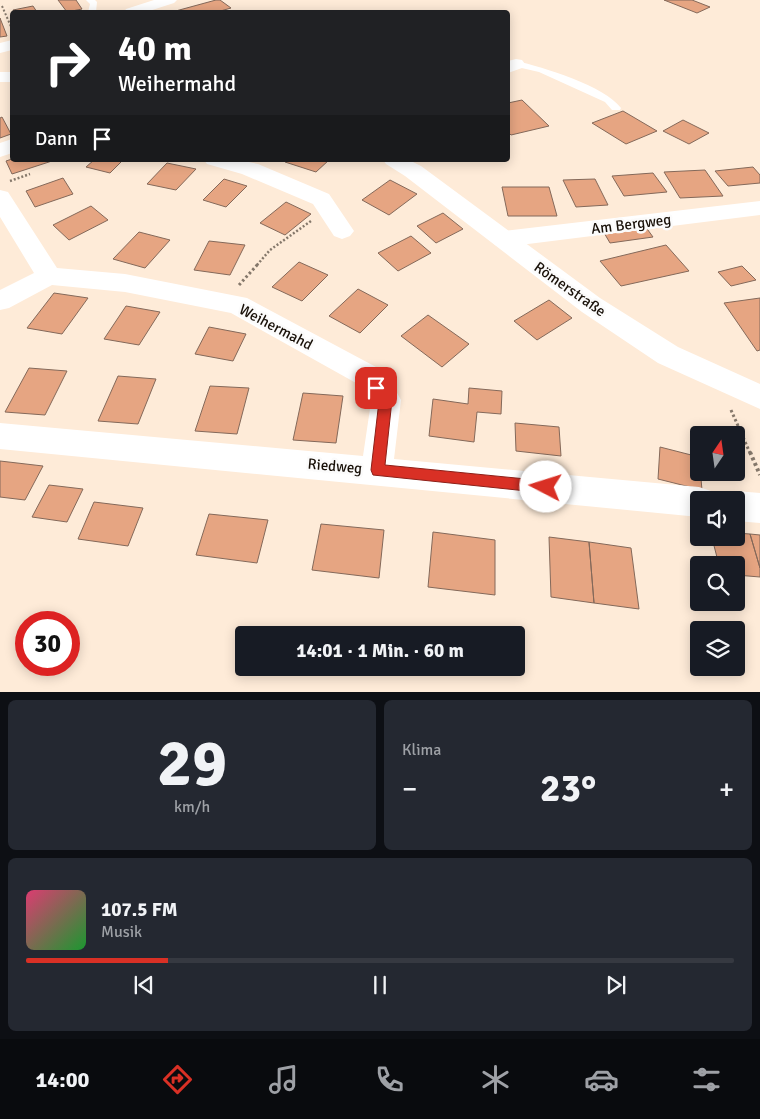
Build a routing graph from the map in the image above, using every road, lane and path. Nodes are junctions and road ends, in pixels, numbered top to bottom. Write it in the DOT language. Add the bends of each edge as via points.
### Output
graph roads {
  1 [pos="169,0"];
  2 [pos="2,6"];
  3 [pos="138,10"];
  4 [pos="10,25"];
  5 [pos="512,66"];
  6 [pos="616,108"];
  7 [pos="222,162"];
  8 [pos="397,162"];
  9 [pos="30,174"];
  10 [pos="4,189"];
  11 [pos="327,208"];
  12 [pos="760,208"];
  13 [pos="342,231"];
  14 [pos="503,239"];
  15 [pos="49,276"];
  16 [pos="0,301"];
  17 [pos="224,302"];
  18 [pos="733,385"];
  19 [pos="760,397"];
  20 [pos="0,436"];
  21 [pos="377,470"];
  22 [pos="760,476"];
  23 [pos="690,501"];
  24 [pos="745,507"];
  25 [pos="760,508"];
  1 -- 3 [label="street"];
  2 -- 4 [label="path"];
  5 -- 6 [label="lane" via="542,70 609,100"];
  7 -- 11 [label="street" via="250,169 321,199"];
  8 -- 14 [label="street, Römerstraße"];
  9 -- 10 [label="path"];
  10 -- 15 [label="street" via="4,207"];
  11 -- 13 [label="street"];
  11 -- 17 [label="path" via="270,250"];
  12 -- 14 [label="street, Am Bergweg"];
  14 -- 18 [label="street, Römerstraße" via="564,287 661,350"];
  15 -- 16 [label="street"];
  15 -- 17 [label="street, Weihermahd" via="125,283"];
  17 -- 21 [label="street, Weihermahd" via="238,305 366,375 386,400"];
  18 -- 19 [label="street, Römerstraße"];
  18 -- 22 [label="path" via="726,395"];
  20 -- 21 [label="street, Riedweg"];
  21 -- 23 [label="street, Riedweg"];
  24 -- 25 [label="street"];
}
